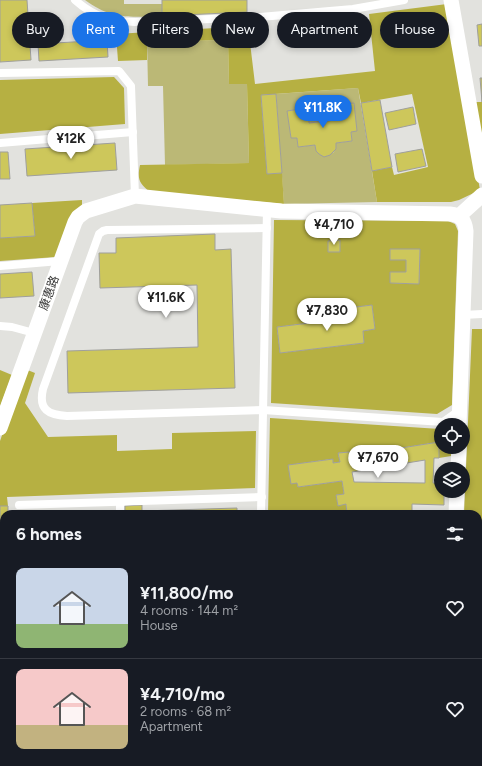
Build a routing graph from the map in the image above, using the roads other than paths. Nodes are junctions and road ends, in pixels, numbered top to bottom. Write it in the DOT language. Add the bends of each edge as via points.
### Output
graph roads {
  1 [pos="75,0"];
  2 [pos="404,0"];
  3 [pos="451,0"];
  4 [pos="0,74"];
  5 [pos="133,132"];
  6 [pos="0,143"];
  7 [pos="482,176"];
  8 [pos="482,195"];
  9 [pos="135,196"];
  10 [pos="267,210"];
  11 [pos="459,216"];
  12 [pos="267,228"];
  13 [pos="60,261"];
  14 [pos="0,266"];
  15 [pos="463,314"];
  16 [pos="482,314"];
  17 [pos="0,326"];
  18 [pos="34,333"];
  19 [pos="263,410"];
  20 [pos="460,410"];
  21 [pos="451,418"];
  22 [pos="459,418"];
  23 [pos="434,422"];
  24 [pos="0,428"];
  25 [pos="262,497"];
  26 [pos="457,498"];
  27 [pos="120,502"];
  28 [pos="19,505"];
  29 [pos="120,510"];
  30 [pos="261,510"];
  31 [pos="456,510"];
  1 -- 2 [label="lane" via="109,20 135,22 353,9"];
  3 -- 7 [label="street"];
  4 -- 5 [label="lane" via="119,71 131,86"];
  5 -- 6 [label="lane"];
  5 -- 9 [label="lane"];
  8 -- 11 [label="street"];
  9 -- 10 [label="street"];
  9 -- 13 [label="street, 康惠路" via="82,214 75,222"];
  10 -- 11 [label="street"];
  10 -- 12 [label="lane"];
  11 -- 15 [label="street" via="464,221 466,231"];
  12 -- 19 [label="lane"];
  12 -- 19 [label="lane" via="103,231 99,234 41,396 47,411 59,415"];
  13 -- 14 [label="lane"];
  13 -- 18 [label="street, 康惠路"];
  15 -- 16 [label="lane"];
  15 -- 20 [label="street"];
  17 -- 18 [label="lane"];
  18 -- 24 [label="street, 康惠路"];
  19 -- 23 [label="lane"];
  19 -- 25 [label="lane"];
  20 -- 21 [label="lane"];
  20 -- 22 [label="street"];
  25 -- 27 [label="lane"];
  25 -- 30 [label="lane"];
  26 -- 31 [label="street"];
  27 -- 28 [label="lane"];
  27 -- 29 [label="lane"];
}
